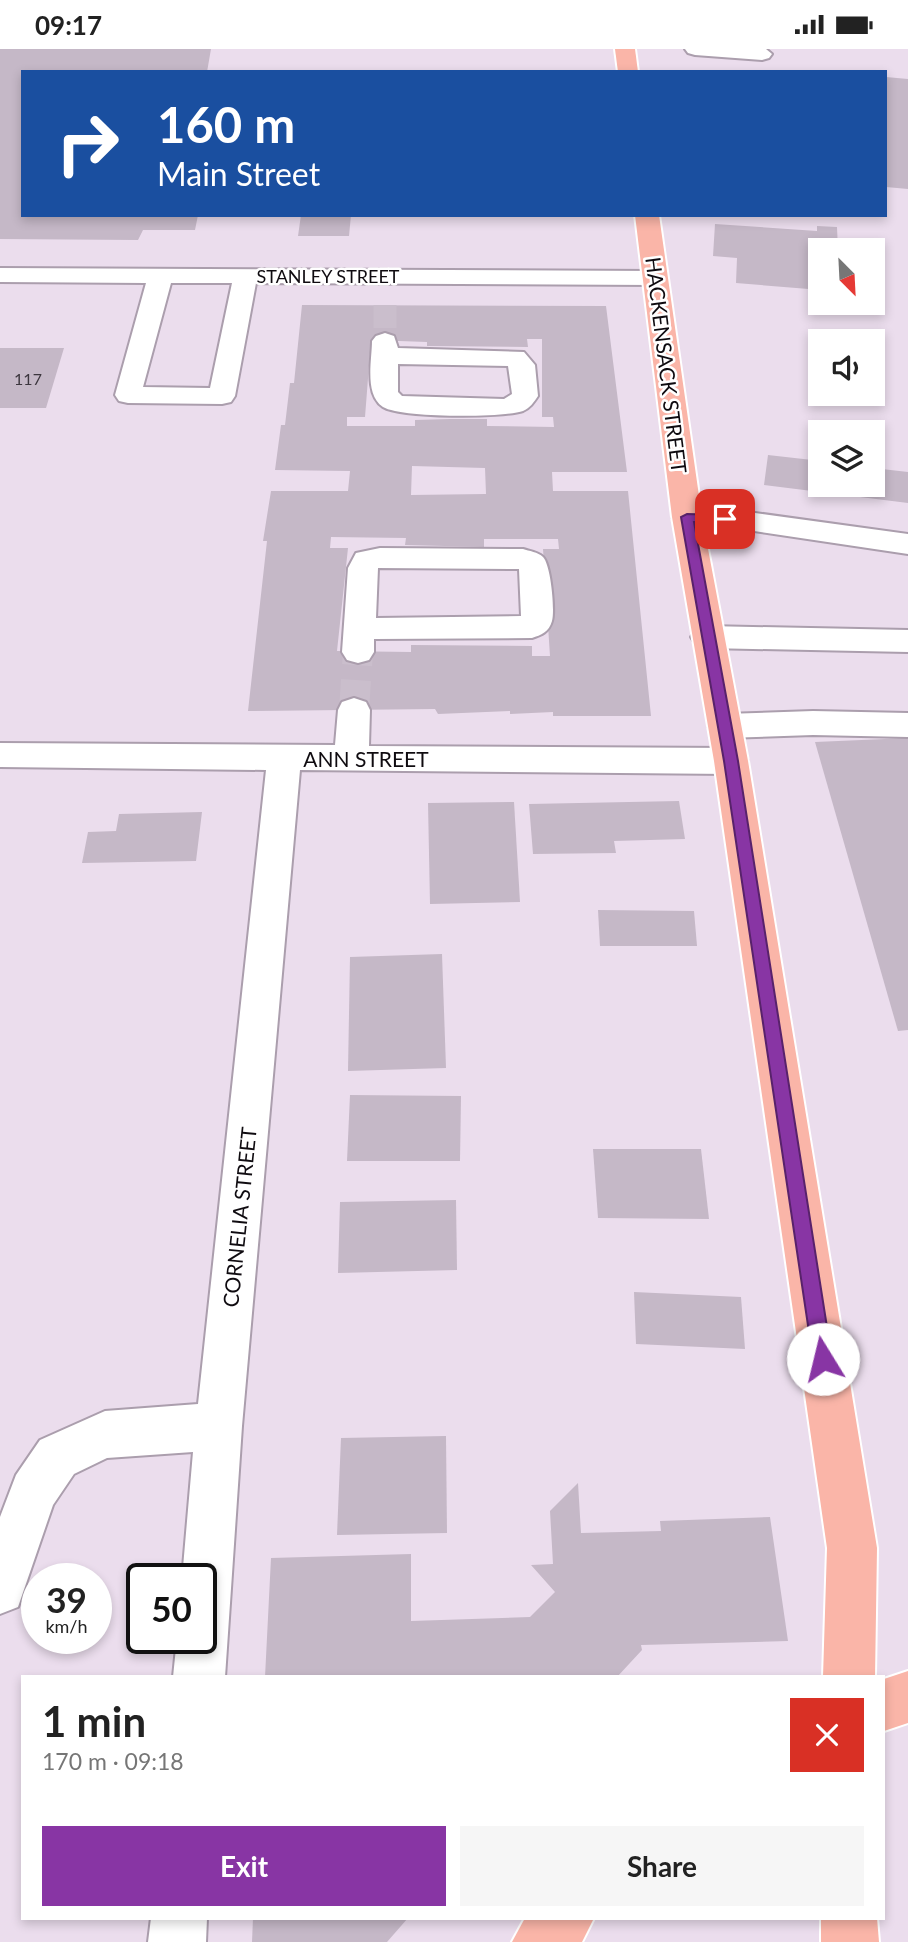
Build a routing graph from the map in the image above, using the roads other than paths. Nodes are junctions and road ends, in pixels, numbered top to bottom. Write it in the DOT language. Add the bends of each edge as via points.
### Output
graph roads {
  1 [pos="625,49"];
  2 [pos="687,53"];
  3 [pos="762,58"];
  4 [pos="628,70"];
  5 [pos="647,217"];
  6 [pos="0,275"];
  7 [pos="160,277"];
  8 [pos="245,277"];
  9 [pos="655,278"];
  10 [pos="386,348"];
  11 [pos="687,517"];
  12 [pos="908,544"];
  13 [pos="707,637"];
  14 [pos="358,640"];
  15 [pos="908,641"];
  16 [pos="354,710"];
  17 [pos="908,725"];
  18 [pos="728,744"];
  19 [pos="0,755"];
  20 [pos="284,757"];
  21 [pos="351,758"];
  22 [pos="219,1426"];
  23 [pos="0,1589"];
  24 [pos="199,1675"];
  25 [pos="849,1675"];
  26 [pos="908,1697"];
  27 [pos="885,1705"];
  28 [pos="179,1920"];
  29 [pos="564,1920"];
  30 [pos="849,1920"];
  31 [pos="177,1942"];
  32 [pos="541,1942"];
  33 [pos="850,1942"];
  1 -- 4 [label="main road"];
  2 -- 3 [label="street"];
  5 -- 9 [label="main road, HACKENSACK STREET"];
  6 -- 7 [label="street, STANLEY STREET"];
  7 -- 8 [label="street, STANLEY STREET"];
  7 -- 8 [label="street" via="128,395 222,396"];
  8 -- 9 [label="street, STANLEY STREET" via="386,286"];
  9 -- 11 [label="main road, HACKENSACK STREET"];
  10 -- 10 [label="street" via="385,393 393,402 410,407 504,407 525,396 522,365 515,358"];
  11 -- 12 [label="street" via="741,520"];
  11 -- 13 [label="main road, HACKENSACK STREET"];
  13 -- 15 [label="street"];
  13 -- 18 [label="main road, HACKENSACK STREET"];
  14 -- 14 [label="street" via="367,560 523,559 535,570 537,621 532,627"];
  16 -- 21 [label="street"];
  17 -- 18 [label="street, ANN STREET" via="813,723"];
  18 -- 21 [label="street, ANN STREET"];
  18 -- 25 [label="main road, HACKENSACK STREET" via="852,1548"];
  19 -- 20 [label="street, ANN STREET"];
  20 -- 21 [label="street, ANN STREET"];
  20 -- 22 [label="street, CORNELIA STREET"];
  22 -- 23 [label="street" via="105,1435 57,1457 33,1492"];
  22 -- 24 [label="street, CORNELIA STREET"];
  26 -- 27 [label="main road"];
  28 -- 31 [label="street"];
  29 -- 32 [label="main road"];
  30 -- 33 [label="main road"];
}
